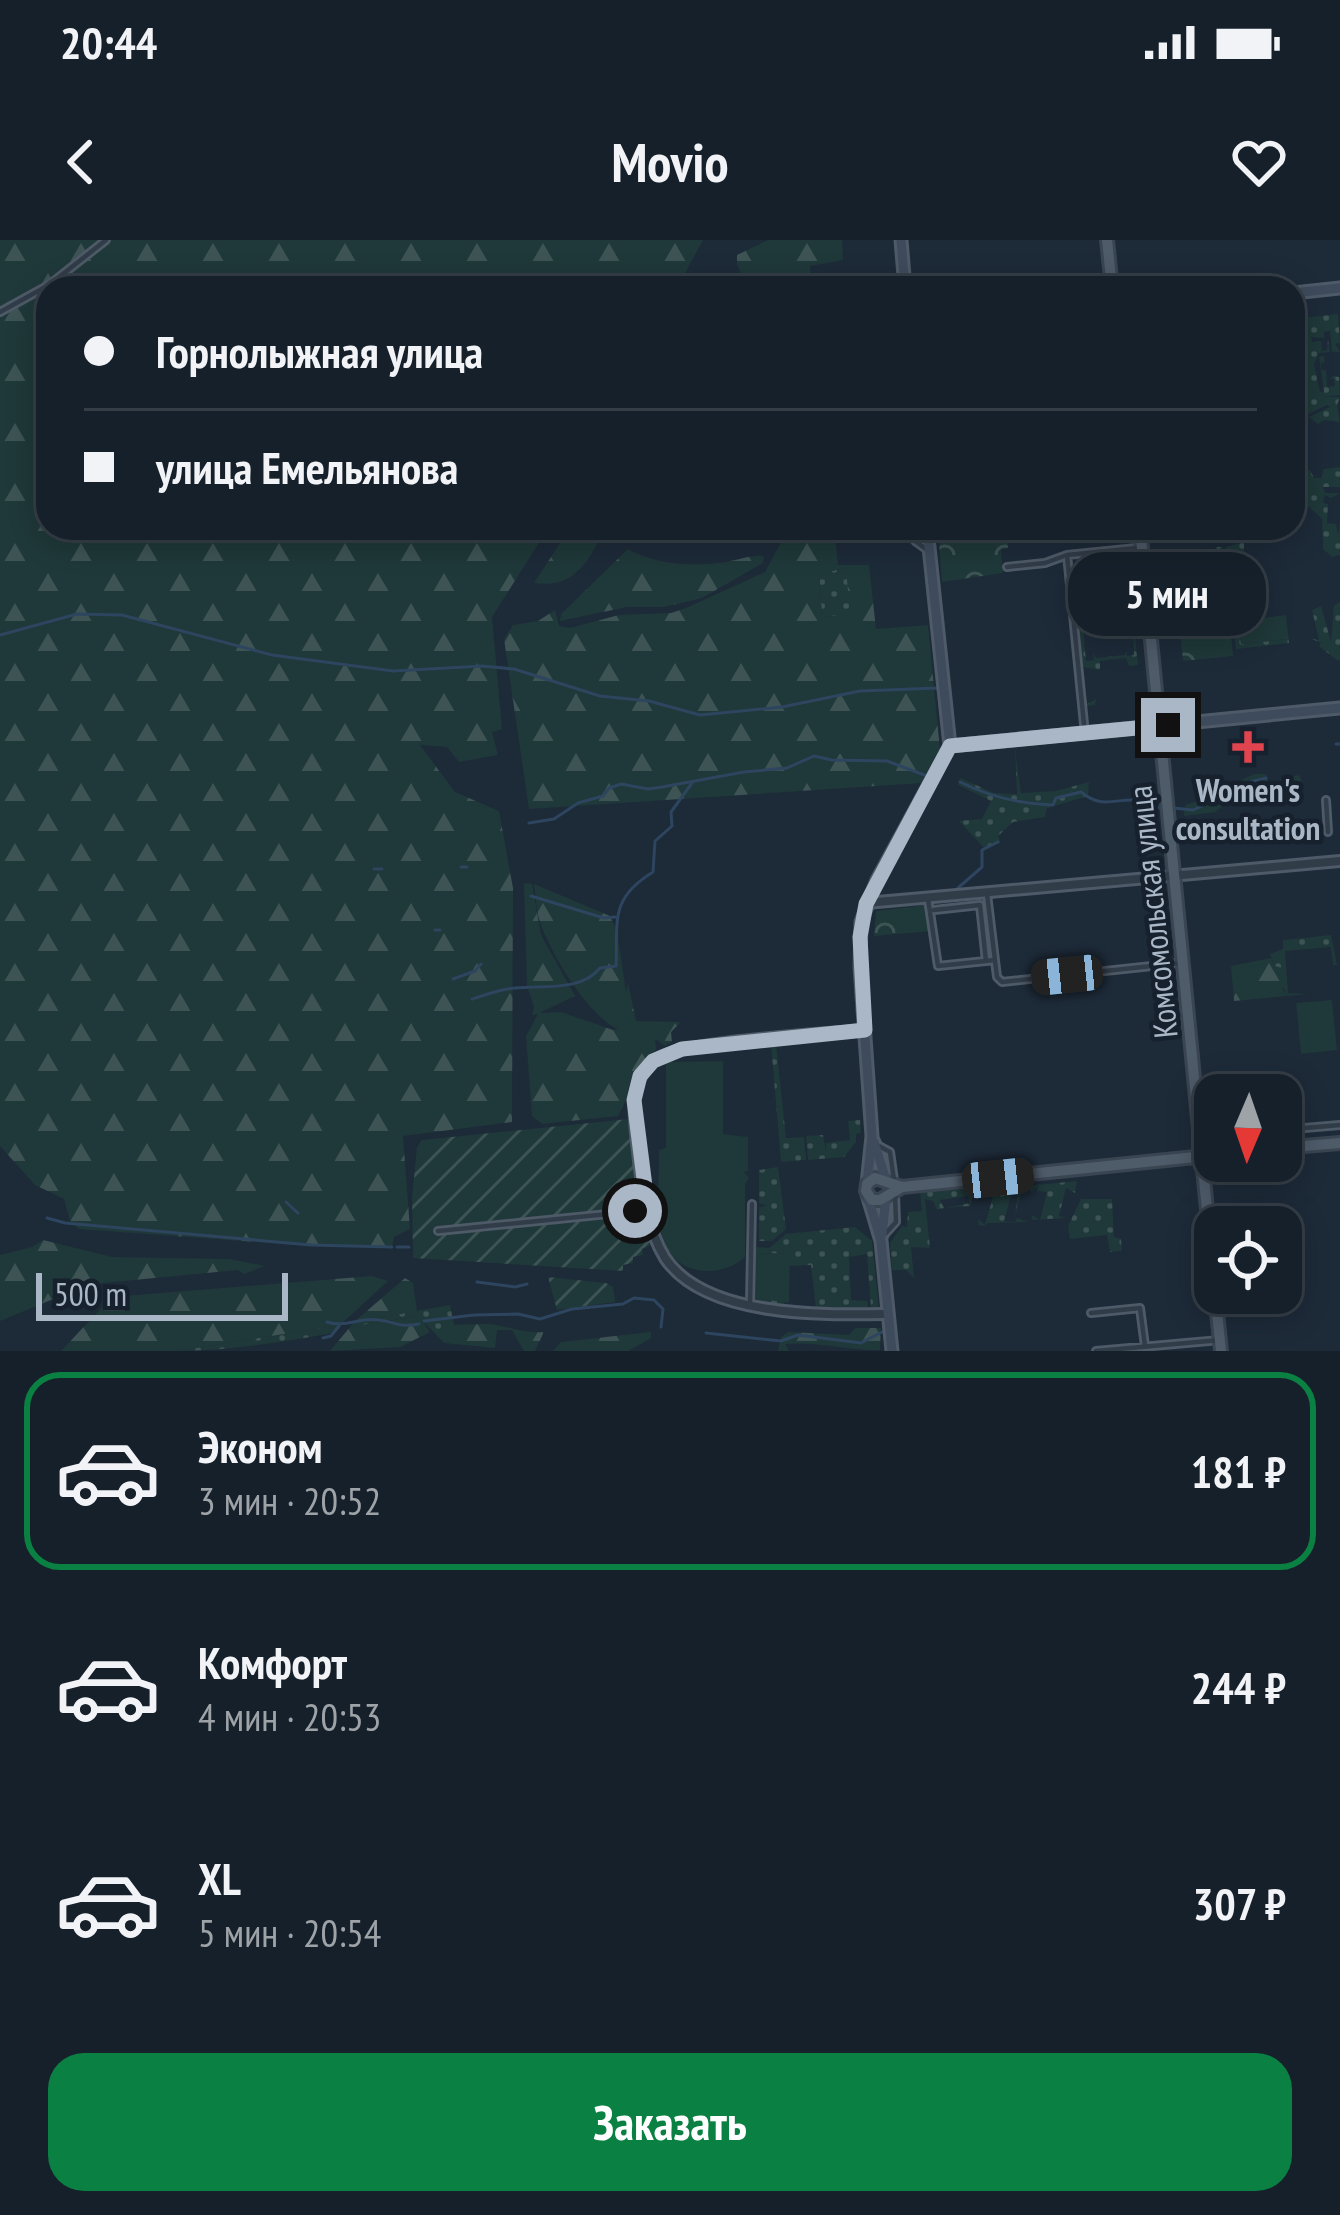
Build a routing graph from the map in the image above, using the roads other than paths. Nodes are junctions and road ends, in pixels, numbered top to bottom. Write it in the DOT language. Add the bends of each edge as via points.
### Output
graph roads {
  1 [pos="106,240"];
  2 [pos="901,240"];
  3 [pos="1109,240"];
  4 [pos="60,276"];
  5 [pos="904,276"];
  6 [pos="1113,276"];
  7 [pos="1340,289"];
  8 [pos="36,292"];
  9 [pos="1305,292"];
  10 [pos="0,312"];
  11 [pos="915,540"];
  12 [pos="928,540"];
  13 [pos="1141,540"];
  14 [pos="1142,548"];
  15 [pos="930,554"];
  16 [pos="1067,555"];
  17 [pos="1007,567"];
  18 [pos="1340,708"];
  19 [pos="1161,726"];
  20 [pos="1085,734"];
  21 [pos="950,746"];
  22 [pos="1326,800"];
  23 [pos="1340,815"];
  24 [pos="1329,817"];
  25 [pos="1328,832"];
  26 [pos="1340,861"];
  27 [pos="1175,876"];
  28 [pos="874,885"];
  29 [pos="988,899"];
  30 [pos="888,902"];
  31 [pos="930,905"];
  32 [pos="980,905"];
  33 [pos="866,907"];
  34 [pos="995,960"];
  35 [pos="986,962"];
  36 [pos="1184,963"];
  37 [pos="865,1030"];
  38 [pos="1199,1074"];
  39 [pos="1340,1125"];
  40 [pos="1302,1128"];
  41 [pos="873,1140"];
  42 [pos="1340,1143"];
  43 [pos="1302,1146"];
  44 [pos="1194,1158"];
  45 [pos="867,1189"];
  46 [pos="892,1192"];
  47 [pos="752,1204"];
  48 [pos="648,1210"];
  49 [pos="438,1231"];
  50 [pos="882,1239"];
  51 [pos="751,1304"];
  52 [pos="1091,1313"];
  53 [pos="888,1314"];
  54 [pos="1217,1314"];
  55 [pos="1221,1345"];
  56 [pos="1145,1346"];
  57 [pos="892,1351"];
  58 [pos="1096,1351"];
  1 -- 4 [label="street"];
  2 -- 5 [label="main road"];
  3 -- 6 [label="main road"];
  7 -- 9 [label="main road"];
  8 -- 10 [label="street"];
  11 -- 15 [label="street"];
  12 -- 15 [label="main road"];
  13 -- 14 [label="main road, Комсомольская улица"];
  14 -- 16 [label="street"];
  14 -- 19 [label="main road, Комсомольская улица"];
  15 -- 21 [label="main road"];
  16 -- 17 [label="street"];
  16 -- 20 [label="street"];
  18 -- 19 [label="main road"];
  19 -- 20 [label="main road"];
  19 -- 27 [label="main road, Комсомольская улица"];
  20 -- 21 [label="main road"];
  21 -- 28 [label="main road"];
  22 -- 24 [label="street"];
  23 -- 24 [label="street"];
  24 -- 25 [label="street"];
  26 -- 27 [label="street"];
  27 -- 29 [label="street"];
  27 -- 36 [label="main road, Комсомольская улица"];
  28 -- 30 [label="street"];
  28 -- 33 [label="main road"];
  29 -- 31 [label="street"];
  29 -- 32 [label="street"];
  29 -- 34 [label="street"];
  30 -- 31 [label="street"];
  30 -- 33 [label="street"];
  31 -- 32 [label="street"];
  31 -- 35 [label="street" via="938,966"];
  32 -- 35 [label="street"];
  33 -- 37 [label="main road"];
  34 -- 35 [label="street"];
  34 -- 36 [label="street" via="1000,981"];
  36 -- 38 [label="main road, Комсомольская улица"];
  37 -- 41 [label="main road"];
  37 -- 48 [label="street" via="664,1054 640,1076 634,1115"];
  39 -- 40 [label="street"];
  41 -- 45 [label="main road"];
  41 -- 46 [label="main road"];
  42 -- 43 [label="main road"];
  44 -- 46 [label="main road"];
  45 -- 46 [label="main road" via="876,1201"];
  45 -- 46 [label="main road" via="875,1178"];
  45 -- 50 [label="main road"];
  46 -- 50 [label="main road"];
  47 -- 51 [label="street"];
  48 -- 49 [label="street"];
  48 -- 51 [label="street" via="666,1259 704,1291"];
  50 -- 53 [label="main road"];
  51 -- 53 [label="street"];
  52 -- 56 [label="street" via="1140,1308"];
  53 -- 57 [label="main road"];
  54 -- 55 [label="main road, Комсомольская улица"];
  55 -- 56 [label="street"];
  56 -- 58 [label="street"];
}
